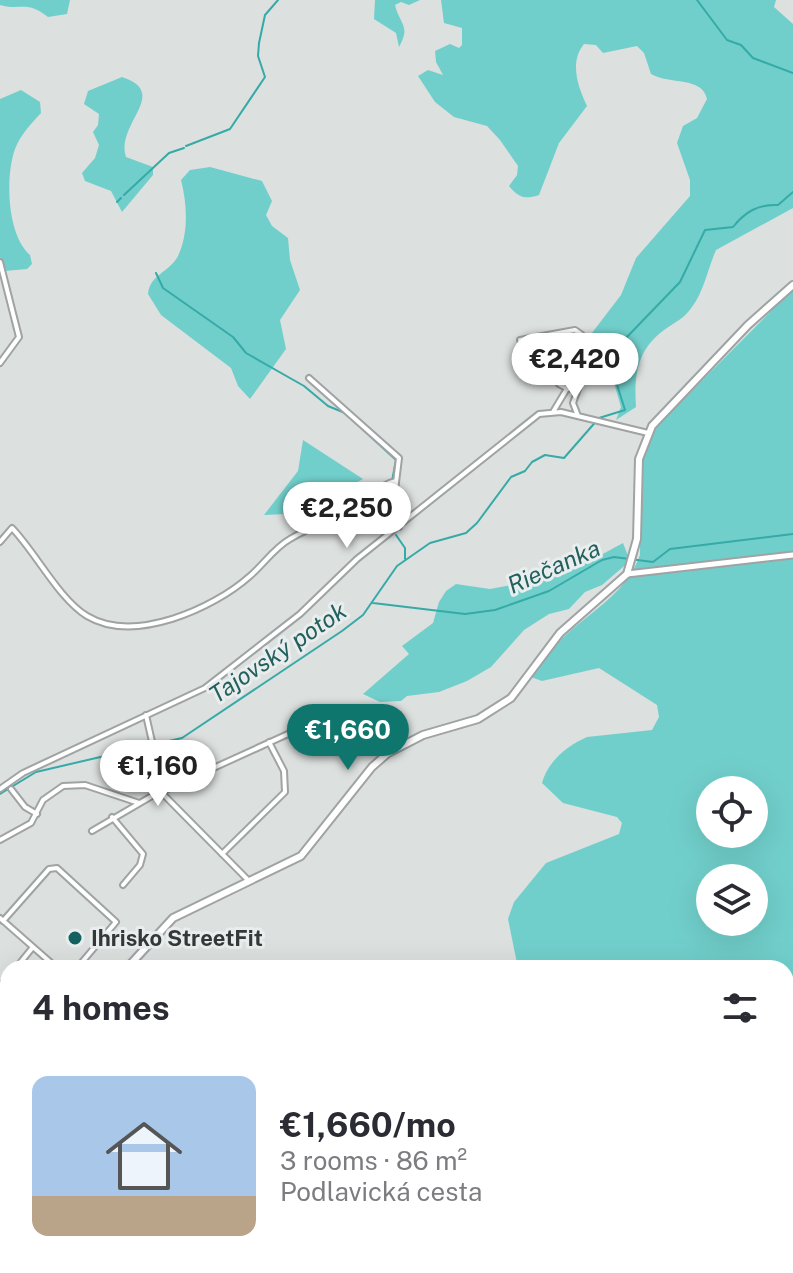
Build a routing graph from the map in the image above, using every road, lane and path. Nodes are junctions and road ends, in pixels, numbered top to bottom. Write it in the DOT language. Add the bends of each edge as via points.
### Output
graph roads {
  1 [pos="0,262"];
  2 [pos="793,285"];
  3 [pos="520,340"];
  4 [pos="591,353"];
  5 [pos="0,363"];
  6 [pos="550,368"];
  7 [pos="309,378"];
  8 [pos="568,389"];
  9 [pos="553,412"];
  10 [pos="578,416"];
  11 [pos="648,433"];
  12 [pos="394,481"];
  13 [pos="399,527"];
  14 [pos="0,542"];
  15 [pos="793,555"];
  16 [pos="627,574"];
  17 [pos="146,715"];
  18 [pos="299,729"];
  19 [pos="269,742"];
  20 [pos="0,789"];
  21 [pos="11,789"];
  22 [pos="162,791"];
  23 [pos="139,803"];
  24 [pos="37,814"];
  25 [pos="112,817"];
  26 [pos="92,831"];
  27 [pos="0,840"];
  28 [pos="222,854"];
  29 [pos="249,882"];
  30 [pos="123,885"];
  31 [pos="2,920"];
  32 [pos="33,947"];
  33 [pos="22,960"];
  34 [pos="48,960"];
  35 [pos="84,960"];
  36 [pos="134,960"];
  1 -- 5 [label="street" via="19,337"];
  2 -- 11 [label="main road" via="748,325"];
  3 -- 8 [label="street" via="571,330 581,333 578,367"];
  4 -- 10 [label="street" via="573,403"];
  6 -- 8 [label="street"];
  7 -- 12 [label="street" via="397,456"];
  8 -- 9 [label="street"];
  9 -- 10 [label="street"];
  9 -- 13 [label="street" via="533,417"];
  10 -- 11 [label="street"];
  11 -- 16 [label="main road" via="638,469 634,560"];
  12 -- 13 [label="street"];
  12 -- 14 [label="street" via="357,507 290,539 229,590 146,627 106,623 78,609 12,528"];
  13 -- 17 [label="street" via="213,683"];
  15 -- 16 [label="street"];
  16 -- 29 [label="main road" via="560,633 505,704 388,753 306,851"];
  17 -- 20 [label="street"];
  17 -- 22 [label="street"];
  18 -- 19 [label="street"];
  19 -- 22 [label="street"];
  19 -- 28 [label="street" via="284,771 285,792"];
  21 -- 24 [label="street"];
  22 -- 23 [label="street"];
  22 -- 28 [label="street"];
  23 -- 24 [label="street" via="91,786 68,785 48,796"];
  23 -- 25 [label="street"];
  24 -- 27 [label="street" via="26,827"];
  25 -- 26 [label="street"];
  25 -- 30 [label="street" via="143,854"];
  28 -- 29 [label="street"];
  29 -- 36 [label="main road" via="173,918"];
  31 -- 32 [label="street"];
  31 -- 35 [label="street" via="49,869 57,868 116,922"];
  32 -- 33 [label="street"];
  32 -- 34 [label="street"];
}
